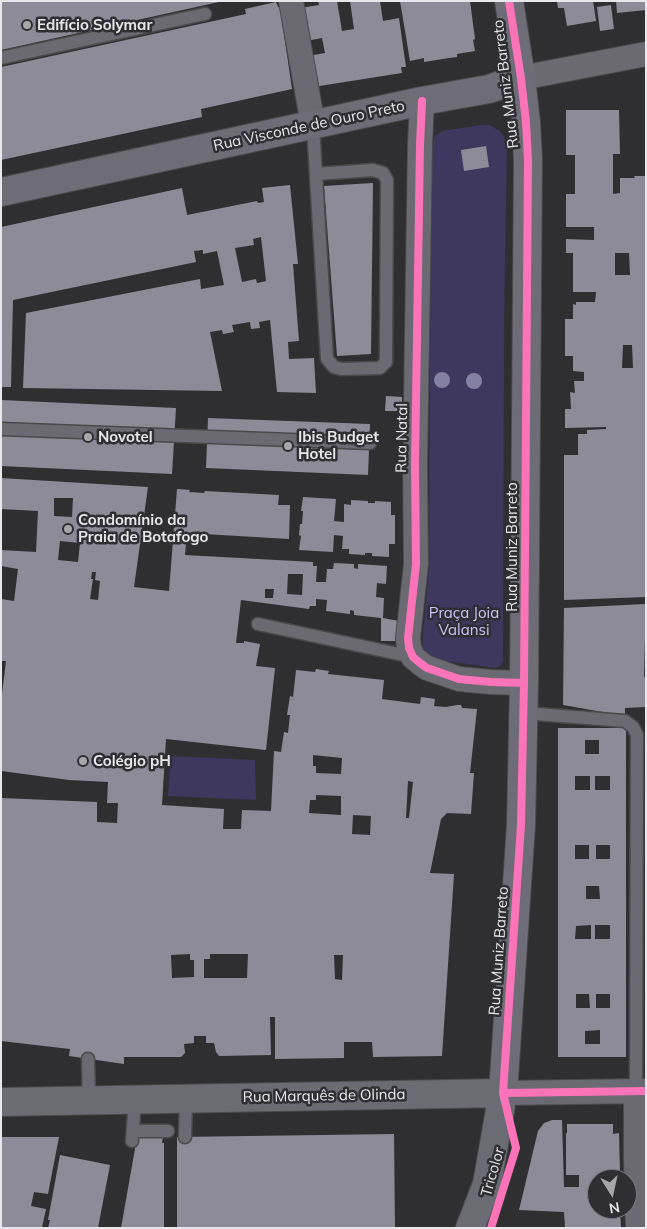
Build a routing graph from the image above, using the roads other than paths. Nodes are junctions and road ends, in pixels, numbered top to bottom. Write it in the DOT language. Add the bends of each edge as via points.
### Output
graph roads {
  1 [pos="291,1"];
  2 [pos="509,1"];
  3 [pos="205,14"];
  4 [pos="646,54"];
  5 [pos="1,58"];
  6 [pos="521,78"];
  7 [pos="422,101"];
  8 [pos="313,125"];
  9 [pos="316,174"];
  10 [pos="1,192"];
  11 [pos="1,429"];
  12 [pos="370,443"];
  13 [pos="258,624"];
  14 [pos="413,657"];
  15 [pos="524,683"];
  16 [pos="524,713"];
  17 [pos="88,1059"];
  18 [pos="641,1091"];
  19 [pos="503,1093"];
  20 [pos="186,1099"];
  21 [pos="89,1100"];
  22 [pos="135,1100"];
  23 [pos="1,1102"];
  24 [pos="168,1131"];
  25 [pos="185,1137"];
  26 [pos="470,1228"];
  27 [pos="638,1228"];
  1 -- 8 [label="street"];
  2 -- 6 [label="main road, Rua Muniz Barreto"];
  3 -- 5 [label="lane"];
  4 -- 6 [label="street, Rua Visconde de Ouro Preto"];
  6 -- 7 [label="main road, Rua Visconde de Ouro Preto" via="489,89"];
  6 -- 15 [label="main road, Rua Muniz Barreto" via="528,160"];
  7 -- 8 [label="main road, Rua Visconde de Ouro Preto"];
  7 -- 14 [label="street, Rua Natal" via="416,564 408,638"];
  8 -- 9 [label="lane"];
  8 -- 10 [label="main road, Rua Visconde de Ouro Preto"];
  9 -- 9 [label="lane" via="327,359 341,369 380,368 386,362 387,180 383,173 373,170"];
  11 -- 12 [label="lane"];
  13 -- 14 [label="lane"];
  14 -- 15 [label="street" via="427,668 459,679"];
  15 -- 16 [label="main road, Rua Muniz Barreto"];
  16 -- 18 [label="lane" via="625,721 633,727 636,735"];
  16 -- 19 [label="main road, Rua Muniz Barreto" via="521,825"];
  17 -- 21 [label="lane"];
  18 -- 19 [label="street, Rua Marquês de Olinda"];
  18 -- 27 [label="street" via="636,1159"];
  19 -- 20 [label="main road, Rua Marquês de Olinda"];
  19 -- 26 [label="main road, Rua Muniz Barreto" via="487,1184"];
  20 -- 22 [label="main road, Rua Marquês de Olinda"];
  20 -- 25 [label="lane"];
  21 -- 22 [label="main road, Rua Marquês de Olinda"];
  21 -- 23 [label="main road, Rua Marquês de Olinda"];
  22 -- 24 [label="lane" via="132,1136"];
}
